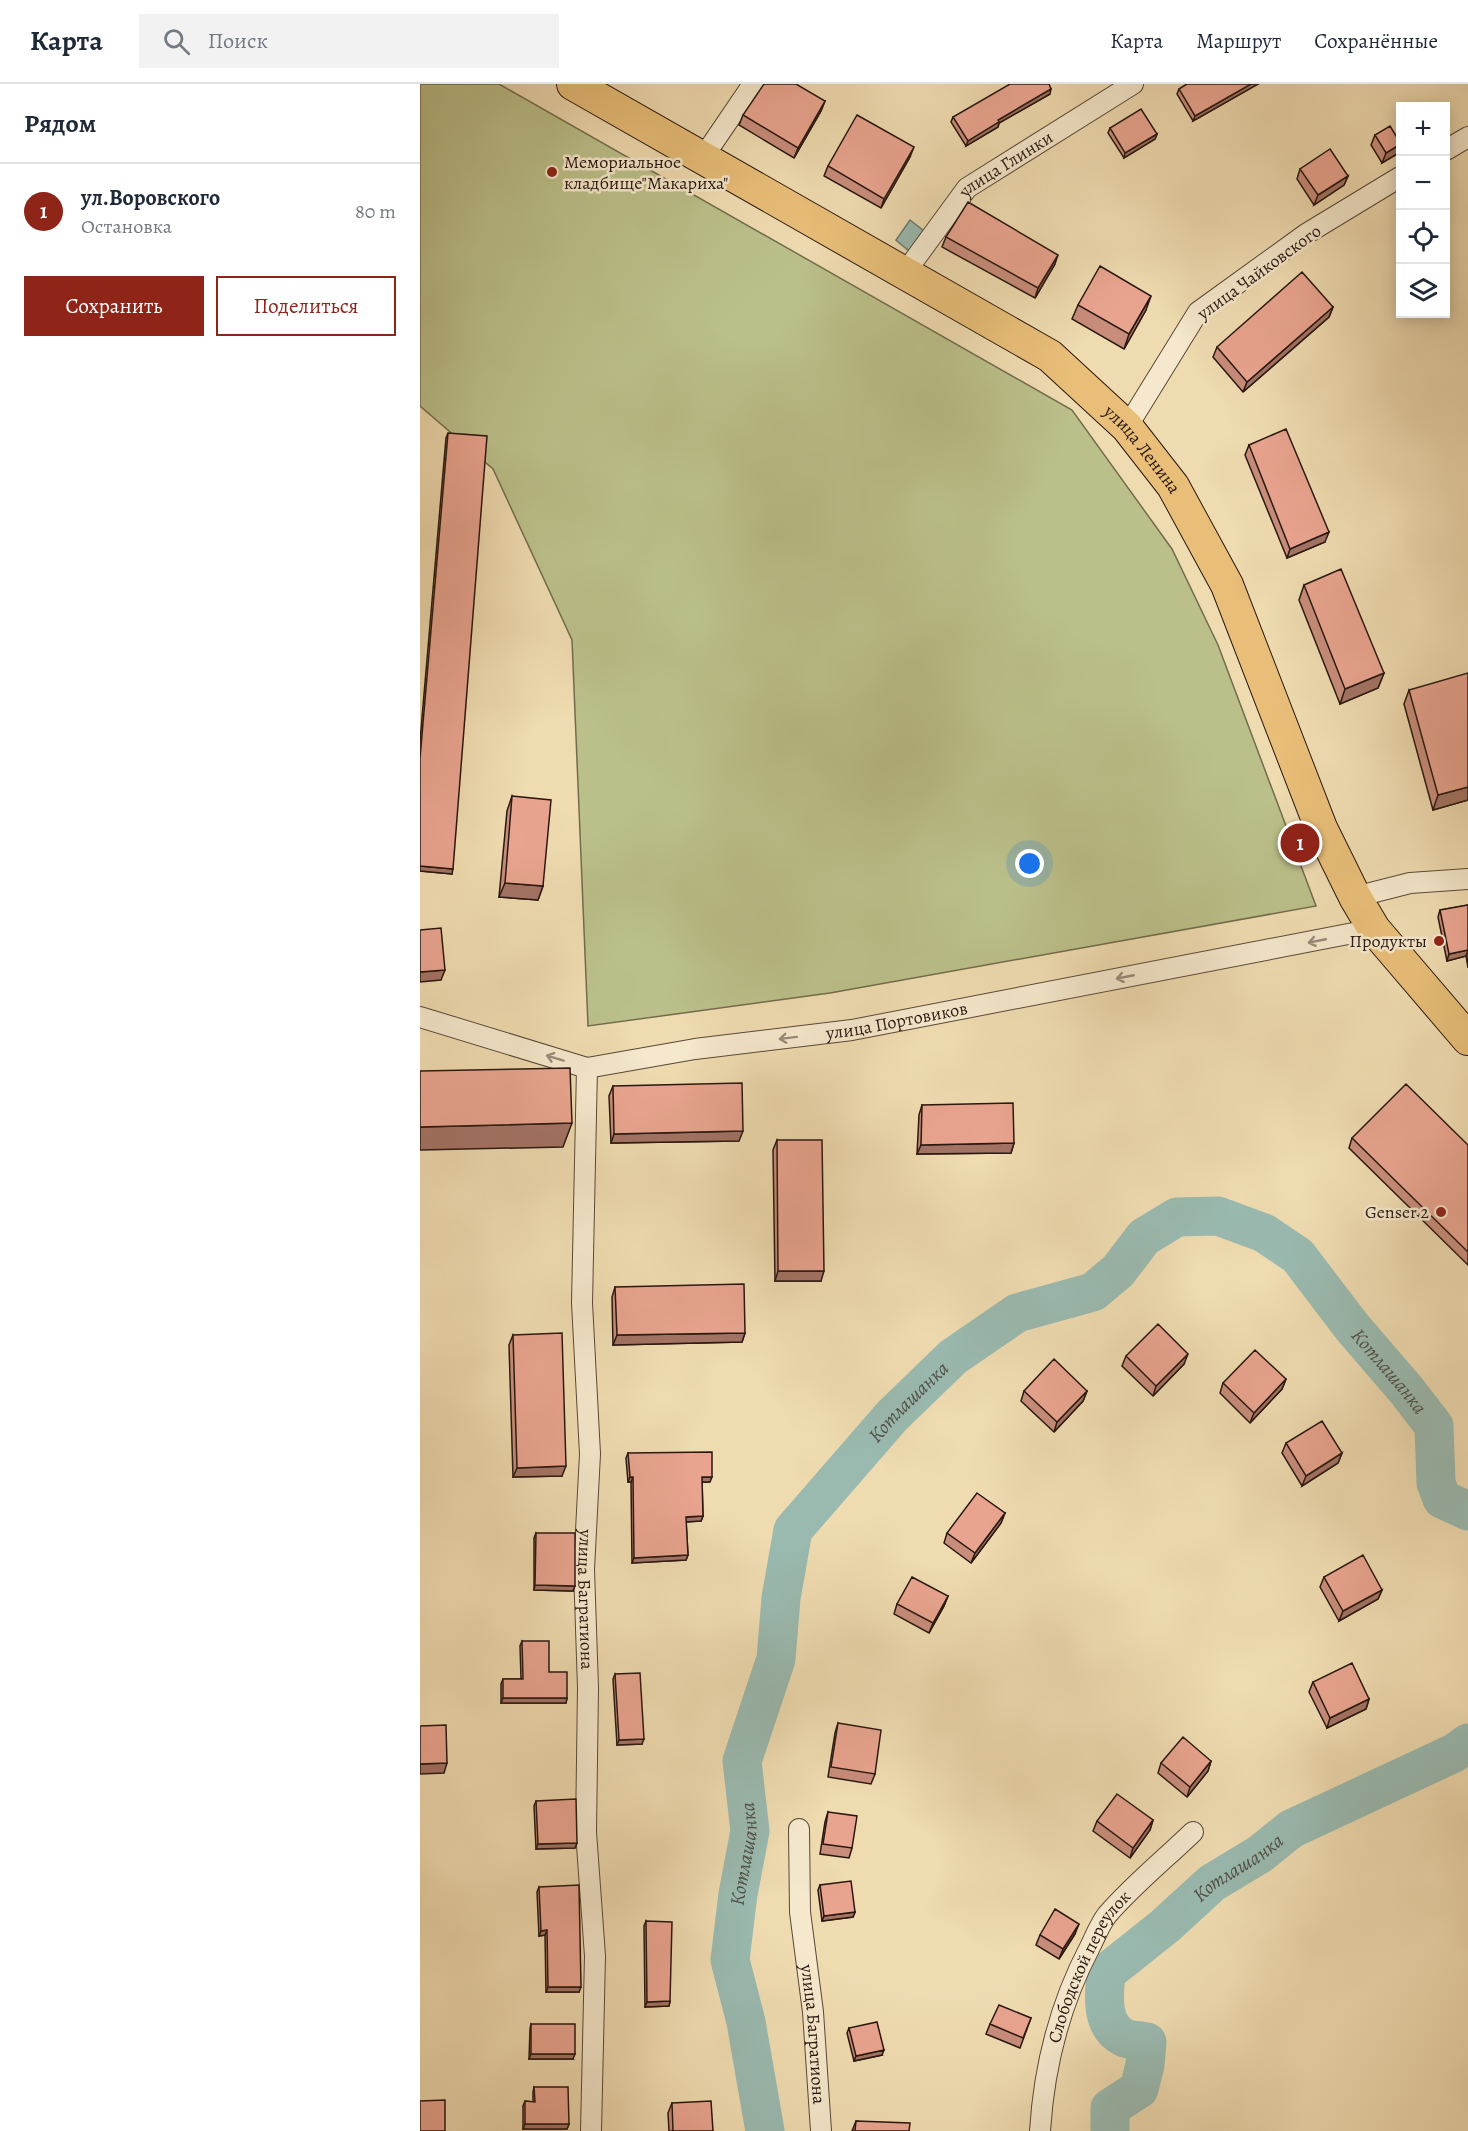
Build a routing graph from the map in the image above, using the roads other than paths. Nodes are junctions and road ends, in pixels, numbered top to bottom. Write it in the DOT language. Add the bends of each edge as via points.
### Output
graph roads {
  1 [pos="573,84"];
  2 [pos="753,84"];
  3 [pos="1133,84"];
  4 [pos="1468,137"];
  5 [pos="1450,148"];
  6 [pos="702,159"];
  7 [pos="1396,180"];
  8 [pos="904,274"];
  9 [pos="1127,427"];
  10 [pos="1468,879"];
  11 [pos="1354,897"];
  12 [pos="1374,928"];
  13 [pos="420,1017"];
  14 [pos="1468,1039"];
  15 [pos="587,1068"];
  16 [pos="799,1828"];
  17 [pos="1193,1832"];
  18 [pos="591,2131"];
  19 [pos="821,2131"];
  20 [pos="1040,2131"];
  1 -- 6 [label="main road, улица Ленина"];
  2 -- 6 [label="street"];
  3 -- 8 [label="street, улица Глинки" via="968,188"];
  4 -- 5 [label="street"];
  6 -- 8 [label="main road, улица Ленина"];
  7 -- 9 [label="street, улица Чайковского" via="1306,234 1198,312"];
  8 -- 9 [label="main road, улица Ленина" via="1050,356"];
  9 -- 11 [label="main road, улица Ленина" via="1173,486 1227,585 1321,828"];
  10 -- 11 [label="street" via="1410,884"];
  11 -- 12 [label="main road, улица Ленина"];
  12 -- 14 [label="main road, улица Ленина"];
  12 -- 15 [label="street, улица Портовиков, one-way" via="852,1030 695,1049"];
  15 -- 13 [label="street, улица Портовиков, one-way"];
  15 -- 18 [label="street, улица Багратиона" via="582,1303 590,1454 584,1569 588,1688 586,1832 595,1956"];
  16 -- 19 [label="street, улица Багратиона" via="800,1912 813,2012"];
  17 -- 20 [label="street, Слободской переулок" via="1105,1917 1073,1980 1054,2039"];
}
